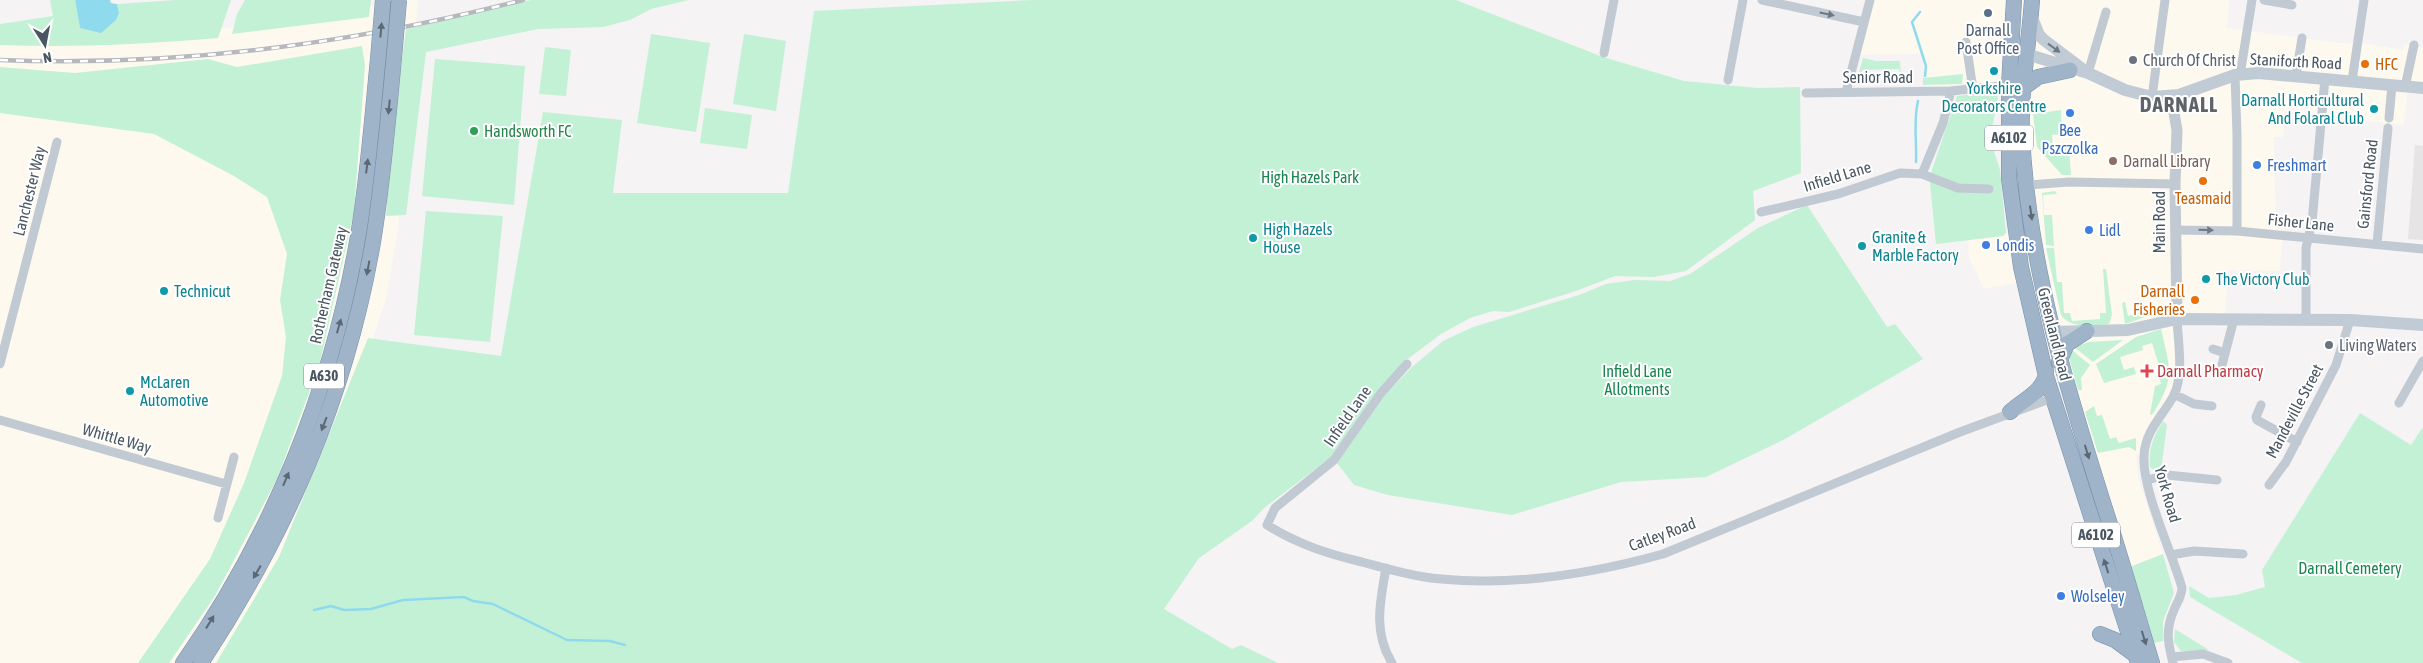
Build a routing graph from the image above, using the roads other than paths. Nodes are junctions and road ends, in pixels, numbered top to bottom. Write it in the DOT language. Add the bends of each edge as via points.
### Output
graph roads {
  1 [pos="383,0"];
  2 [pos="399,0"];
  3 [pos="1614,0"];
  4 [pos="1743,0"];
  5 [pos="1762,0"];
  6 [pos="1870,0"];
  7 [pos="2165,0"];
  8 [pos="2252,0"];
  9 [pos="2264,0"];
  10 [pos="2364,0"];
  11 [pos="2013,1"];
  12 [pos="2292,5"];
  13 [pos="2032,7"];
  14 [pos="2106,12"];
  15 [pos="1864,22"];
  16 [pos="2011,38"];
  17 [pos="2302,38"];
  18 [pos="1966,42"];
  19 [pos="2414,45"];
  20 [pos="1604,53"];
  21 [pos="2026,54"];
  22 [pos="2070,70"];
  23 [pos="2088,74"];
  24 [pos="2237,75"];
  25 [pos="2296,75"];
  26 [pos="2325,78"];
  27 [pos="1728,80"];
  28 [pos="2352,81"];
  29 [pos="2398,86"];
  30 [pos="2015,87"];
  31 [pos="2423,88"];
  32 [pos="1973,90"];
  33 [pos="1951,91"];
  34 [pos="1846,92"];
  35 [pos="1806,93"];
  36 [pos="2171,96"];
  37 [pos="2152,97"];
  38 [pos="2322,112"];
  39 [pos="2321,123"];
  40 [pos="57,142"];
  41 [pos="1922,174"];
  42 [pos="2175,184"];
  43 [pos="2027,185"];
  44 [pos="1989,189"];
  45 [pos="1760,212"];
  46 [pos="2175,230"];
  47 [pos="2237,231"];
  48 [pos="2309,238"];
  49 [pos="2376,244"];
  50 [pos="2423,250"];
  51 [pos="2031,316"];
  52 [pos="2234,318"];
  53 [pos="2178,319"];
  54 [pos="2350,320"];
  55 [pos="2306,321"];
  56 [pos="2423,325"];
  57 [pos="2087,331"];
  58 [pos="2053,332"];
  59 [pos="2213,349"];
  60 [pos="2225,353"];
  61 [pos="2059,357"];
  62 [pos="2423,361"];
  63 [pos="0,364"];
  64 [pos="1408,364"];
  65 [pos="2222,365"];
  66 [pos="2046,376"];
  67 [pos="2174,394"];
  68 [pos="2052,398"];
  69 [pos="2399,403"];
  70 [pos="2073,405"];
  71 [pos="2261,405"];
  72 [pos="2212,406"];
  73 [pos="2010,412"];
  74 [pos="0,420"];
  75 [pos="2297,442"];
  76 [pos="234,457"];
  77 [pos="2147,480"];
  78 [pos="2217,480"];
  79 [pos="226,484"];
  80 [pos="2269,486"];
  81 [pos="218,518"];
  82 [pos="1267,525"];
  83 [pos="2243,554"];
  84 [pos="2171,555"];
  85 [pos="1386,568"];
  86 [pos="2137,612"];
  87 [pos="2123,618"];
  88 [pos="2100,634"];
  89 [pos="2136,658"];
  90 [pos="2172,660"];
  91 [pos="183,663"];
  92 [pos="201,663"];
  93 [pos="1392,663"];
  94 [pos="2152,663"];
  95 [pos="2228,663"];
  91 -- 1 [label="highway, Rotherham Gateway / A630, one-way, bridge" via="268,518 302,442 316,400 342,313 358,237"];
  2 -- 92 [label="highway, Rotherham Gateway / A630, one-way, bridge" via="373,242 358,314 333,399 282,526"];
  3 -- 20 [label="street"];
  4 -- 27 [label="street"];
  5 -- 15 [label="street, one-way"];
  6 -- 15 [label="street"];
  7 -- 37 [label="street"];
  8 -- 24 [label="street"];
  9 -- 12 [label="street"];
  10 -- 28 [label="street"];
  11 -- 16 [label="highway, Greenland Road / A6102"];
  13 -- 21 [label="highway, Greenland Road / A6102"];
  13 -- 23 [label="main road, one-way" via="2039,35"];
  14 -- 23 [label="street"];
  15 -- 34 [label="street"];
  16 -- 21 [label="highway"];
  16 -- 30 [label="highway, Greenland Road / A6102"];
  17 -- 25 [label="street"];
  18 -- 32 [label="street"];
  19 -- 29 [label="street, Gainsford Road"];
  21 -- 22 [label="main road"];
  21 -- 30 [label="highway, Greenland Road / A6102"];
  22 -- 23 [label="main road"];
  22 -- 30 [label="highway"];
  23 -- 37 [label="main road" via="2125,90"];
  24 -- 25 [label="main road, Staniforth Road"];
  24 -- 36 [label="main road, Staniforth Road"];
  24 -- 47 [label="street"];
  25 -- 26 [label="main road, Staniforth Road"];
  26 -- 28 [label="main road, Staniforth Road"];
  26 -- 38 [label="street"];
  28 -- 29 [label="main road, Staniforth Road"];
  29 -- 31 [label="main road, Staniforth Road"];
  29 -- 49 [label="street, Gainsford Road" via="2389,123"];
  30 -- 32 [label="street, Senior Road"];
  30 -- 43 [label="highway, Greenland Road / A6102"];
  30 -- 51 [label="highway, Greenland Road / A6102" via="2009,179"];
  32 -- 33 [label="street, Senior Road"];
  33 -- 34 [label="street, Senior Road"];
  33 -- 41 [label="street" via="1943,122"];
  34 -- 35 [label="street, Senior Road"];
  36 -- 37 [label="main road"];
  36 -- 42 [label="street, Main Road" via="2176,124"];
  39 -- 48 [label="street"];
  40 -- 63 [label="street, Lanchester Way"];
  41 -- 44 [label="street" via="1958,188"];
  41 -- 45 [label="street, Infield Lane" via="1900,173 1838,194"];
  42 -- 43 [label="street" via="2069,182"];
  42 -- 46 [label="street, Main Road"];
  43 -- 58 [label="highway, Greenland Road / A6102, one-way"];
  46 -- 47 [label="street, Fisher Lane, one-way"];
  46 -- 53 [label="street, Main Road"];
  47 -- 48 [label="street, Fisher Lane"];
  48 -- 49 [label="street, Fisher Lane"];
  48 -- 55 [label="street" via="2306,248"];
  49 -- 50 [label="street, Fisher Lane"];
  51 -- 58 [label="highway" via="2043,328"];
  51 -- 66 [label="highway, Greenland Road / A6102"];
  52 -- 53 [label="main road"];
  52 -- 55 [label="main road"];
  52 -- 60 [label="street"];
  53 -- 57 [label="main road" via="2128,330"];
  53 -- 67 [label="street, York Road" via="2179,368"];
  54 -- 55 [label="main road"];
  54 -- 56 [label="main road"];
  54 -- 75 [label="street, Mandeville Street" via="2340,355"];
  57 -- 58 [label="main road"];
  57 -- 61 [label="highway" via="2066,344"];
  58 -- 61 [label="highway, Greenland Road / A6102"];
  58 -- 66 [label="highway" via="2046,344"];
  59 -- 60 [label="street"];
  60 -- 65 [label="street"];
  61 -- 68 [label="highway" via="2059,390"];
  61 -- 70 [label="highway, Greenland Road / A6102"];
  62 -- 69 [label="street" via="2403,387"];
  64 -- 82 [label="street, Infield Lane" via="1381,393 1334,460 1275,508"];
  66 -- 68 [label="highway, Greenland Road / A6102"];
  66 -- 73 [label="highway" via="2039,390"];
  67 -- 72 [label="street" via="2194,404"];
  67 -- 77 [label="street, York Road" via="2152,427 2145,445"];
  68 -- 70 [label="highway"];
  68 -- 73 [label="street, Catley Road"];
  87 -- 68 [label="highway, Greenland Road / A6102, one-way"];
  70 -- 86 [label="highway, Greenland Road / A6102, one-way"];
  71 -- 75 [label="street" via="2257,420"];
  73 -- 85 [label="street, Catley Road" via="1663,554 1619,567 1542,578 1498,580 1440,579"];
  74 -- 79 [label="street, Whittle Way"];
  75 -- 80 [label="street, Mandeville Street"];
  76 -- 79 [label="street"];
  77 -- 78 [label="street" via="2167,475"];
  77 -- 84 [label="street, York Road"];
  79 -- 81 [label="street"];
  82 -- 85 [label="street, Catley Road" via="1320,551"];
  83 -- 84 [label="street" via="2194,551"];
  84 -- 90 [label="street, York Road" via="2182,594 2166,634"];
  85 -- 93 [label="street" via="1378,612 1380,634"];
  86 -- 87 [label="highway"];
  86 -- 94 [label="highway, Greenland Road / A6102, one-way"];
  87 -- 89 [label="highway, Greenland Road / A6102"];
  88 -- 89 [label="highway" via="2116,640"];
  90 -- 95 [label="street" via="2202,654"];
}
